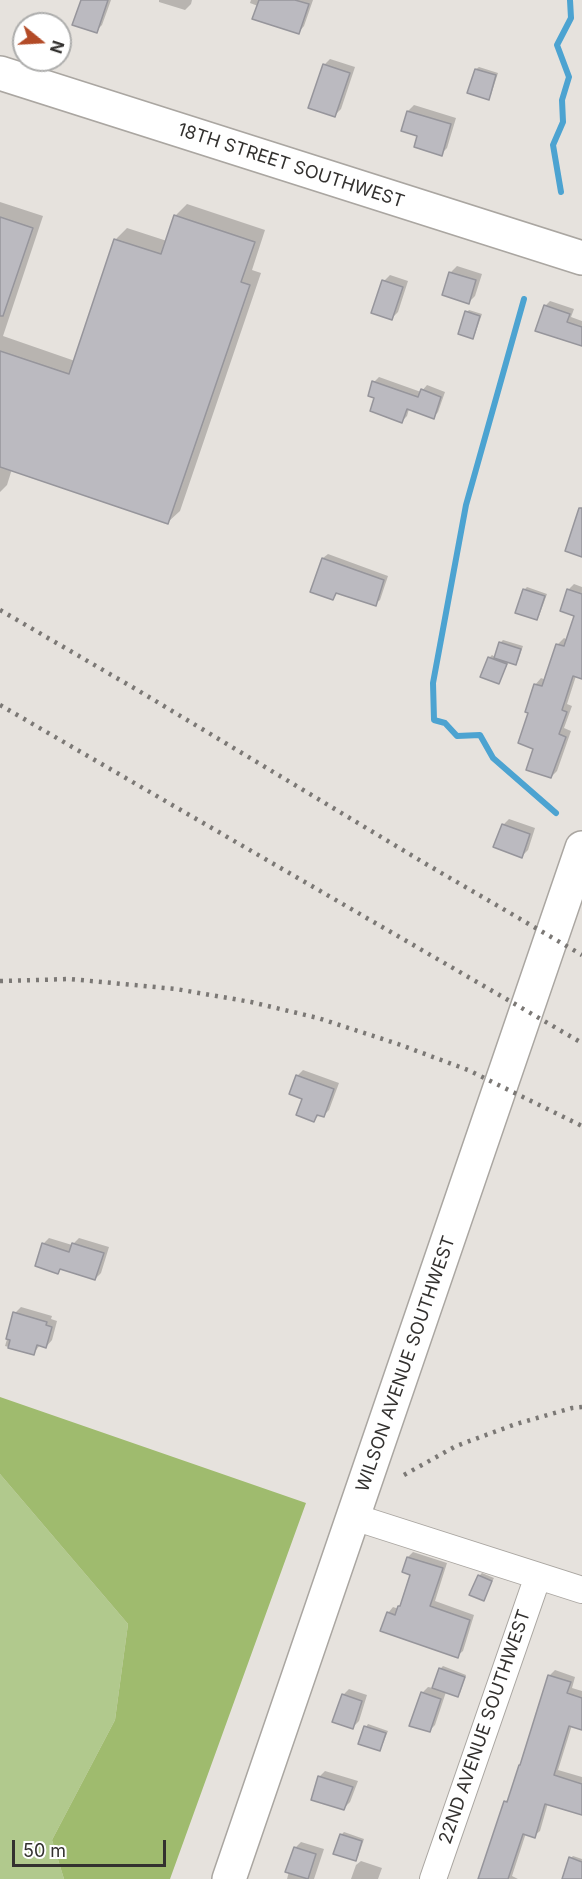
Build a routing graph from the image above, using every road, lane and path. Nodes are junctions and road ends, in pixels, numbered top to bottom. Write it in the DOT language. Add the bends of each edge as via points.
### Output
graph roads {
  1 [pos="0,73"];
  2 [pos="582,258"];
  3 [pos="582,848"];
  4 [pos="354,1517"];
  5 [pos="538,1576"];
  6 [pos="582,1590"];
  7 [pos="229,1879"];
  8 [pos="433,1879"];
  1 -- 2 [label="main road, 18TH STREET SOUTHWEST"];
  3 -- 4 [label="main road, WILSON AVENUE SOUTHWEST"];
  4 -- 5 [label="street"];
  4 -- 7 [label="main road, WILSON AVENUE SOUTHWEST"];
  5 -- 6 [label="street"];
  5 -- 8 [label="street, 22ND AVENUE SOUTHWEST"];
}
